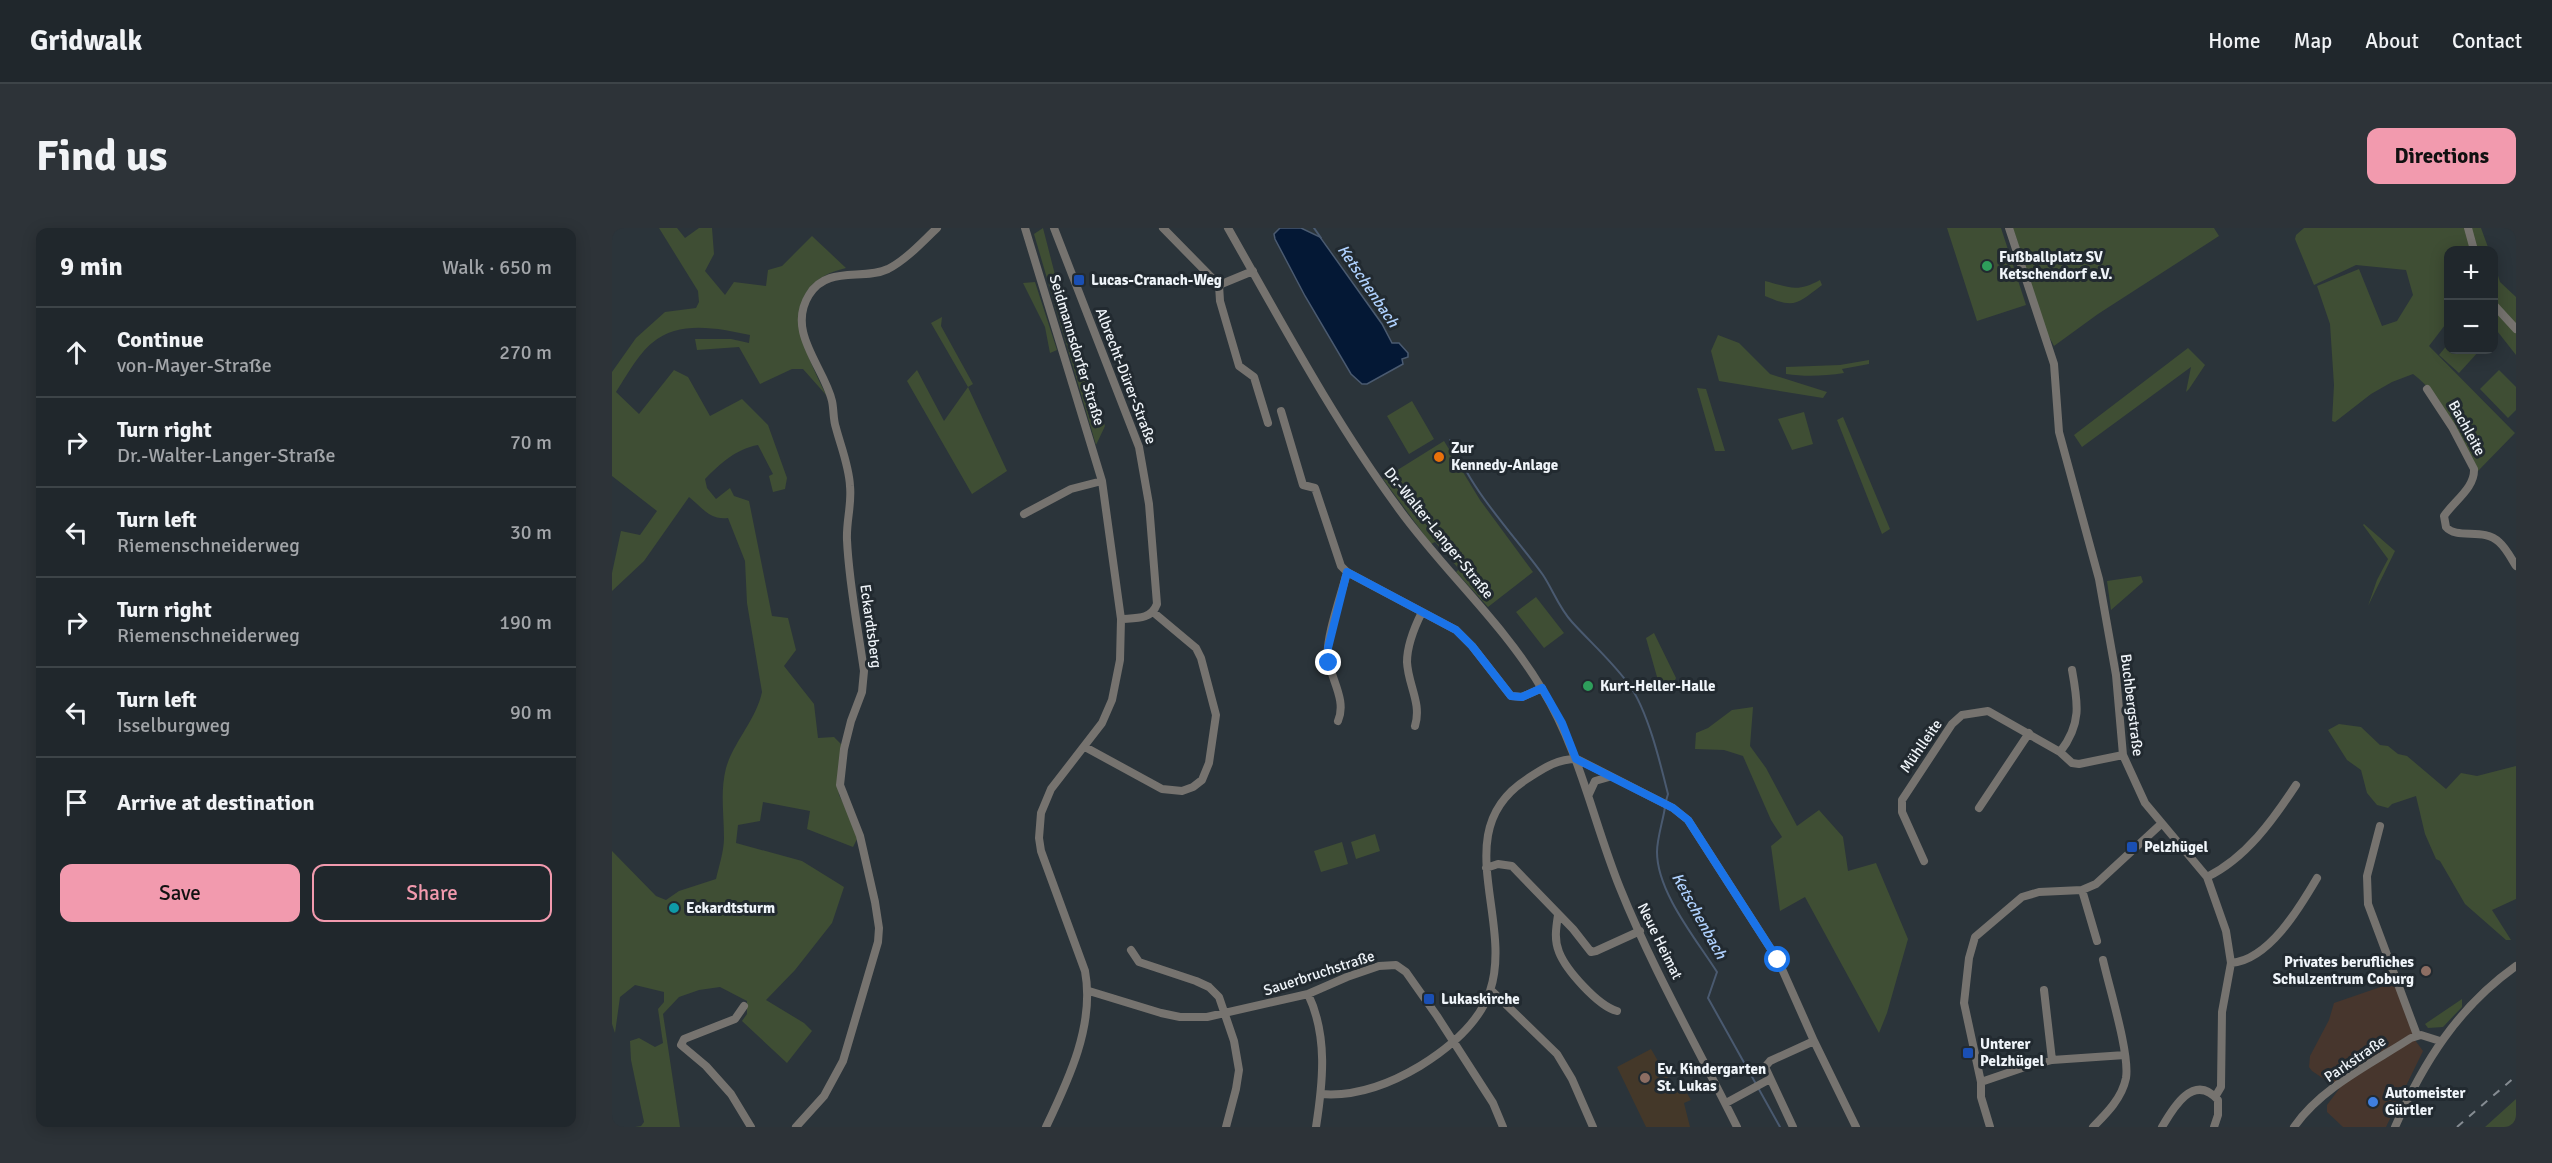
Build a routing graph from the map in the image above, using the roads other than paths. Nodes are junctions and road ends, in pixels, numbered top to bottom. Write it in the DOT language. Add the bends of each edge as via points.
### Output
graph roads {
  1 [pos="937,228"];
  2 [pos="1025,228"];
  3 [pos="1054,228"];
  4 [pos="1163,228"];
  5 [pos="1228,228"];
  6 [pos="2009,228"];
  7 [pos="2468,228"];
  8 [pos="2473,246"];
  9 [pos="1253,271"];
  10 [pos="1219,285"];
  11 [pos="2498,309"];
  12 [pos="2516,329"];
  13 [pos="2427,389"];
  14 [pos="1281,411"];
  15 [pos="1268,423"];
  16 [pos="1102,481"];
  17 [pos="1024,514"];
  18 [pos="2516,566"];
  19 [pos="1347,572"];
  20 [pos="1153,612"];
  21 [pos="1422,612"];
  22 [pos="1121,619"];
  23 [pos="2072,670"];
  24 [pos="1542,688"];
  25 [pos="1338,721"];
  26 [pos="1415,726"];
  27 [pos="2029,733"];
  28 [pos="1085,747"];
  29 [pos="2060,752"];
  30 [pos="2123,755"];
  31 [pos="1576,759"];
  32 [pos="1612,777"];
  33 [pos="2296,785"];
  34 [pos="1589,795"];
  35 [pos="1979,808"];
  36 [pos="2162,824"];
  37 [pos="2380,826"];
  38 [pos="1924,861"];
  39 [pos="1486,868"];
  40 [pos="2207,877"];
  41 [pos="2317,878"];
  42 [pos="2082,890"];
  43 [pos="1558,915"];
  44 [pos="1640,932"];
  45 [pos="2097,940"];
  46 [pos="1131,950"];
  47 [pos="2103,960"];
  48 [pos="2231,963"];
  49 [pos="2516,966"];
  50 [pos="1491,990"];
  51 [pos="2044,990"];
  52 [pos="1089,991"];
  53 [pos="1308,994"];
  54 [pos="744,1006"];
  55 [pos="1617,1011"];
  56 [pos="1226,1015"];
  57 [pos="2416,1035"];
  58 [pos="1814,1041"];
  59 [pos="2440,1041"];
  60 [pos="1454,1043"];
  61 [pos="2125,1055"];
  62 [pos="2052,1060"];
  63 [pos="1766,1081"];
  64 [pos="1981,1082"];
  65 [pos="1321,1094"];
  66 [pos="2215,1097"];
  67 [pos="1726,1103"];
  68 [pos="751,1127"];
  69 [pos="796,1127"];
  70 [pos="1046,1127"];
  71 [pos="1226,1127"];
  72 [pos="1316,1127"];
  73 [pos="1503,1127"];
  74 [pos="1593,1127"];
  75 [pos="1737,1127"];
  76 [pos="1793,1127"];
  77 [pos="1856,1127"];
  78 [pos="1990,1127"];
  79 [pos="2093,1127"];
  80 [pos="2162,1127"];
  81 [pos="2214,1127"];
  82 [pos="2294,1127"];
  83 [pos="2395,1127"];
  1 -- 69 [label="street, Eckardtsberg" via="890,268 872,274 842,274 820,283 810,293 804,312 804,337 832,401 850,480 847,539 864,671 862,692 844,749 840,785 860,836 879,928 877,948 843,1061 824,1096"];
  2 -- 16 [label="street, Seidmannsdorfer Straße"];
  3 -- 20 [label="street, Albrecht-Dürer-Straße" via="1139,447 1152,536 1157,604"];
  4 -- 10 [label="street"];
  5 -- 9 [label="street, Dr.-Walter-Langer-Straße"];
  6 -- 30 [label="street, Buchbergstraße" via="2054,364 2059,432 2099,579 2116,675"];
  7 -- 8 [label="street"];
  9 -- 10 [label="street"];
  9 -- 24 [label="street, Dr.-Walter-Langer-Straße" via="1375,477 1431,550 1506,636"];
  10 -- 15 [label="street" via="1239,366 1254,377"];
  11 -- 12 [label="street"];
  13 -- 18 [label="street, Bachleite" via="2474,469 2471,485 2444,516 2446,527 2455,533 2471,532 2499,541"];
  14 -- 19 [label="street" via="1303,485 1315,488 1338,561"];
  16 -- 17 [label="street" via="1071,489"];
  16 -- 22 [label="street, Seidmannsdorfer Straße"];
  19 -- 21 [label="street"];
  19 -- 25 [label="street" via="1328,648 1343,710"];
  20 -- 22 [label="street" via="1142,618"];
  20 -- 28 [label="street" via="1196,648 1201,658 1216,716 1208,770 1193,787 1173,792"];
  21 -- 24 [label="street" via="1456,630 1511,696 1522,697"];
  21 -- 26 [label="street" via="1407,661 1418,707"];
  22 -- 28 [label="street, Seidmannsdorfer Straße" via="1120,660 1112,700"];
  23 -- 29 [label="street" via="2077,713 2071,739"];
  24 -- 31 [label="street, Dr.-Walter-Langer-Straße"];
  27 -- 29 [label="street, Mühlleite"];
  27 -- 35 [label="street"];
  27 -- 38 [label="street, Mühlleite" via="1988,711 1962,716 1952,724 1902,800 1902,812"];
  28 -- 52 [label="street, Seidmannsdorfer Straße" via="1051,789 1041,813 1039,838"];
  29 -- 30 [label="street, Mühlleite" via="2079,764"];
  30 -- 36 [label="street, Buchbergstraße" via="2145,803"];
  31 -- 32 [label="street"];
  31 -- 34 [label="street, Neue Heimat"];
  31 -- 39 [label="street" via="1550,764 1509,792 1492,819 1486,840"];
  32 -- 34 [label="street" via="1595,781"];
  32 -- 58 [label="street" via="1673,808 1688,820 1767,940"];
  33 -- 40 [label="street" via="2263,830 2230,862"];
  34 -- 44 [label="street, Neue Heimat" via="1617,882"];
  36 -- 40 [label="street, Buchbergstraße"];
  36 -- 42 [label="street" via="2096,884"];
  37 -- 57 [label="street" via="2367,876 2368,904"];
  39 -- 43 [label="street" via="1498,864 1512,866"];
  39 -- 50 [label="street" via="1497,946"];
  40 -- 48 [label="street, Buchbergstraße" via="2226,931"];
  41 -- 48 [label="street" via="2283,928 2250,957"];
  42 -- 45 [label="street"];
  42 -- 64 [label="street" via="2022,897 1975,937 1964,1003"];
  43 -- 44 [label="street" via="1591,952"];
  43 -- 55 [label="street" via="1556,940 1564,961 1603,1004"];
  44 -- 67 [label="street, Neue Heimat"];
  46 -- 56 [label="street" via="1139,962 1209,987 1219,997"];
  47 -- 61 [label="street"];
  48 -- 66 [label="street, Buchbergstraße" via="2222,1012 2222,1087"];
  49 -- 59 [label="street" via="2472,1002"];
  50 -- 60 [label="street" via="1484,1006"];
  50 -- 74 [label="street" via="1557,1054"];
  51 -- 62 [label="street"];
  52 -- 56 [label="street, Sauerbruchstraße" via="1180,1017"];
  52 -- 70 [label="street, Seidmannsdorfer Straße" via="1082,1037"];
  53 -- 56 [label="street, Sauerbruchstraße"];
  53 -- 60 [label="street, Sauerbruchstraße" via="1379,966 1399,966"];
  53 -- 65 [label="street" via="1322,1039"];
  54 -- 68 [label="street" via="735,1018 684,1039 681,1045 731,1094"];
  56 -- 71 [label="street" via="1239,1070"];
  57 -- 59 [label="street"];
  57 -- 82 [label="street, Parkstraße" via="2334,1088 2310,1107"];
  58 -- 63 [label="street" via="1767,1064"];
  58 -- 77 [label="street"];
  59 -- 83 [label="street"];
  60 -- 65 [label="street" via="1386,1084 1338,1096"];
  60 -- 73 [label="street" via="1493,1103"];
  61 -- 62 [label="street"];
  61 -- 79 [label="street" via="2122,1092"];
  62 -- 64 [label="street"];
  63 -- 67 [label="street"];
  63 -- 76 [label="street"];
  64 -- 78 [label="street"];
  65 -- 72 [label="street"];
  66 -- 80 [label="street" via="2203,1090 2184,1095"];
  66 -- 81 [label="street, Buchbergstraße" via="2219,1105"];
  67 -- 75 [label="street, Neue Heimat"];
}
